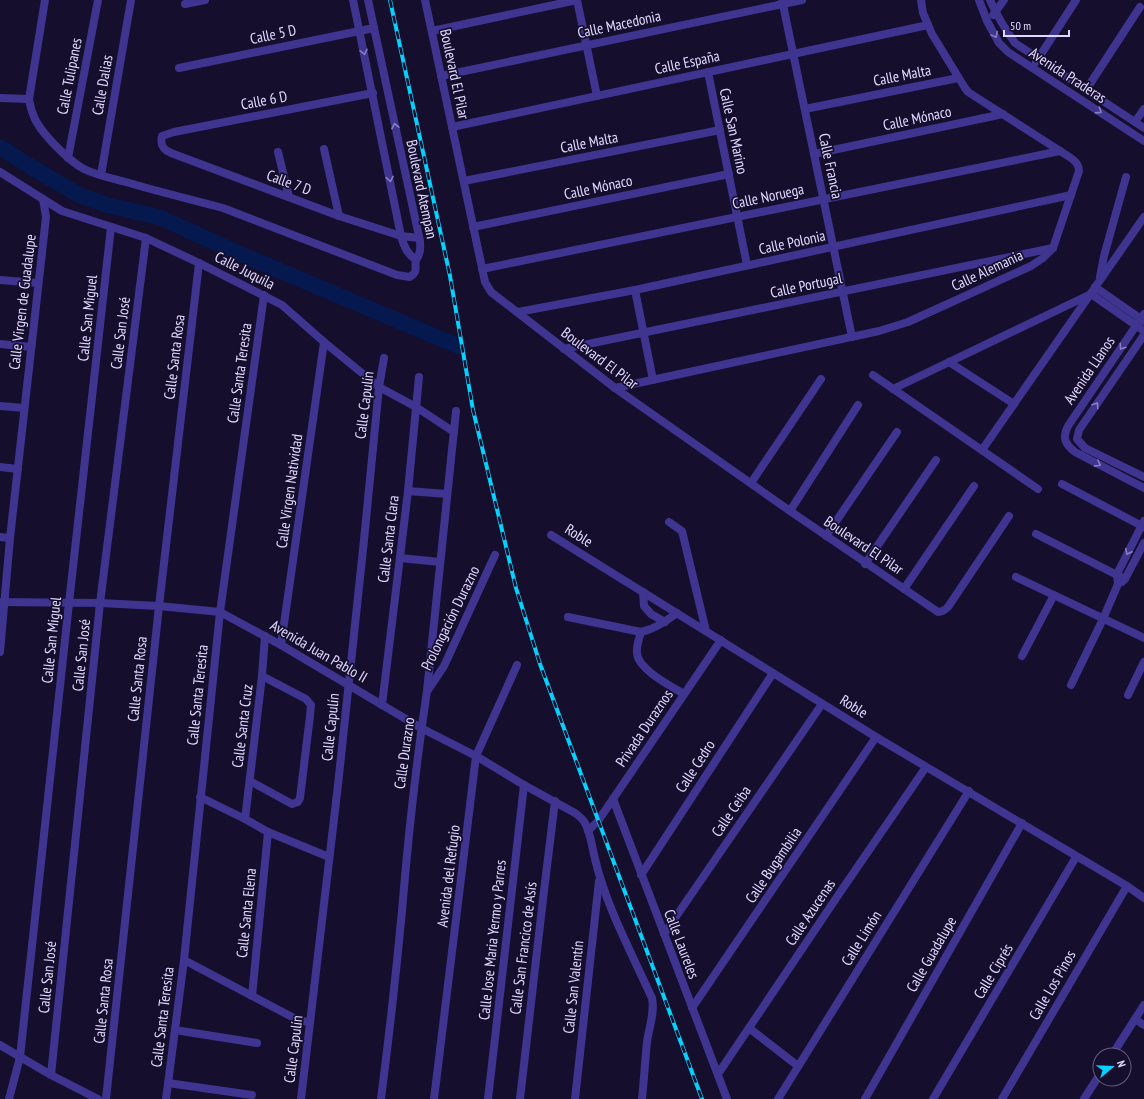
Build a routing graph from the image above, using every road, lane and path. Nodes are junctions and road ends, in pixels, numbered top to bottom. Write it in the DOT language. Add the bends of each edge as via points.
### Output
graph roads {
  1 [pos="45,0"];
  2 [pos="98,0"];
  3 [pos="131,0"];
  4 [pos="204,0"];
  5 [pos="353,0"];
  6 [pos="368,0"];
  7 [pos="426,0"];
  8 [pos="577,0"];
  9 [pos="802,0"];
  10 [pos="922,0"];
  11 [pos="979,0"];
  12 [pos="990,0"];
  13 [pos="1004,0"];
  14 [pos="1076,0"];
  15 [pos="783,2"];
  16 [pos="185,4"];
  17 [pos="1140,7"];
  18 [pos="996,12"];
  19 [pos="987,21"];
  20 [pos="928,25"];
  21 [pos="374,28"];
  22 [pos="360,30"];
  23 [pos="432,31"];
  24 [pos="587,45"];
  25 [pos="793,54"];
  26 [pos="1038,59"];
  27 [pos="179,68"];
  28 [pos="1032,68"];
  29 [pos="708,72"];
  30 [pos="442,76"];
  31 [pos="958,78"];
  32 [pos="1086,90"];
  33 [pos="373,93"];
  34 [pos="597,96"];
  35 [pos="0,98"];
  36 [pos="29,99"];
  37 [pos="805,109"];
  38 [pos="1144,109"];
  39 [pos="1003,114"];
  40 [pos="1135,122"];
  41 [pos="452,127"];
  42 [pos="1144,128"];
  43 [pos="720,130"];
  44 [pos="162,136"];
  45 [pos="1144,141"];
  46 [pos="324,149"];
  47 [pos="1060,151"];
  48 [pos="278,152"];
  49 [pos="814,154"];
  50 [pos="68,158"];
  51 [pos="0,172"];
  52 [pos="729,174"];
  53 [pos="101,175"];
  54 [pos="1126,177"];
  55 [pos="464,181"];
  56 [pos="1071,195"];
  57 [pos="289,197"];
  58 [pos="43,199"];
  59 [pos="823,199"];
  60 [pos="62,210"];
  61 [pos="339,216"];
  62 [pos="46,217"];
  63 [pos="737,217"];
  64 [pos="1144,217"];
  65 [pos="111,227"];
  66 [pos="473,227"];
  67 [pos="401,236"];
  68 [pos="146,238"];
  69 [pos="419,238"];
  70 [pos="833,247"];
  71 [pos="1053,248"];
  72 [pos="416,260"];
  73 [pos="199,263"];
  74 [pos="747,265"];
  75 [pos="482,269"];
  76 [pos="0,280"];
  77 [pos="38,283"];
  78 [pos="1095,288"];
  79 [pos="635,290"];
  80 [pos="842,291"];
  81 [pos="264,295"];
  82 [pos="518,312"];
  83 [pos="1141,320"];
  84 [pos="1144,331"];
  85 [pos="644,332"];
  86 [pos="1144,335"];
  87 [pos="852,337"];
  88 [pos="324,342"];
  89 [pos="0,344"];
  90 [pos="31,347"];
  91 [pos="564,349"];
  92 [pos="384,358"];
  93 [pos="948,362"];
  94 [pos="873,375"];
  95 [pos="419,377"];
  96 [pos="821,379"];
  97 [pos="653,380"];
  98 [pos="379,387"];
  99 [pos="615,388"];
  100 [pos="893,388"];
  101 [pos="1014,404"];
  102 [pos="858,405"];
  103 [pos="0,406"];
  104 [pos="416,407"];
  105 [pos="24,408"];
  106 [pos="456,411"];
  107 [pos="454,432"];
  108 [pos="897,432"];
  109 [pos="1077,439"];
  110 [pos="1066,443"];
  111 [pos="982,450"];
  112 [pos="936,460"];
  113 [pos="0,467"];
  114 [pos="18,469"];
  115 [pos="1144,477"];
  116 [pos="751,484"];
  117 [pos="1062,484"];
  118 [pos="974,486"];
  119 [pos="1144,488"];
  120 [pos="1038,489"];
  121 [pos="408,491"];
  122 [pos="447,494"];
  123 [pos="790,511"];
  124 [pos="1009,516"];
  125 [pos="669,522"];
  126 [pos="1143,525"];
  127 [pos="1036,534"];
  128 [pos="551,535"];
  129 [pos="826,536"];
  130 [pos="0,537"];
  131 [pos="10,538"];
  132 [pos="1144,543"];
  133 [pos="495,555"];
  134 [pos="400,558"];
  135 [pos="440,562"];
  136 [pos="866,564"];
  137 [pos="1116,574"];
  138 [pos="1016,577"];
  139 [pos="1125,579"];
  140 [pos="1118,584"];
  141 [pos="904,590"];
  142 [pos="643,592"];
  143 [pos="1054,595"];
  144 [pos="2,602"];
  145 [pos="69,603"];
  146 [pos="100,603"];
  147 [pos="159,606"];
  148 [pos="220,612"];
  149 [pos="678,613"];
  150 [pos="568,616"];
  151 [pos="1103,619"];
  152 [pos="664,622"];
  153 [pos="706,631"];
  154 [pos="641,632"];
  155 [pos="265,636"];
  156 [pos="1144,638"];
  157 [pos="721,640"];
  158 [pos="281,645"];
  159 [pos="0,652"];
  160 [pos="1022,656"];
  161 [pos="1144,662"];
  162 [pos="517,665"];
  163 [pos="773,673"];
  164 [pos="262,676"];
  165 [pos="348,685"];
  166 [pos="1071,685"];
  167 [pos="427,691"];
  168 [pos="684,694"];
  169 [pos="1128,695"];
  170 [pos="822,704"];
  171 [pos="382,705"];
  172 [pos="421,728"];
  173 [pos="876,737"];
  174 [pos="476,756"];
  175 [pos="926,767"];
  176 [pos="250,781"];
  177 [pos="524,785"];
  178 [pos="968,791"];
  179 [pos="200,797"];
  180 [pos="613,799"];
  181 [pos="555,801"];
  182 [pos="245,819"];
  183 [pos="1022,822"];
  184 [pos="588,831"];
  185 [pos="268,832"];
  186 [pos="329,857"];
  187 [pos="1076,857"];
  188 [pos="641,875"];
  189 [pos="599,878"];
  190 [pos="1127,886"];
  191 [pos="1144,898"];
  192 [pos="664,934"];
  193 [pos="184,960"];
  194 [pos="252,996"];
  195 [pos="1144,1004"];
  196 [pos="692,1008"];
  197 [pos="1135,1019"];
  198 [pos="310,1023"];
  199 [pos="1144,1025"];
  200 [pos="749,1028"];
  201 [pos="175,1030"];
  202 [pos="258,1043"];
  203 [pos="0,1045"];
  204 [pos="1117,1047"];
  205 [pos="20,1057"];
  206 [pos="798,1066"];
  207 [pos="718,1074"];
  208 [pos="51,1075"];
  209 [pos="168,1083"];
  210 [pos="1092,1086"];
  211 [pos="252,1095"];
  212 [pos="9,1099"];
  213 [pos="98,1099"];
  214 [pos="106,1099"];
  215 [pos="166,1099"];
  216 [pos="301,1099"];
  217 [pos="381,1099"];
  218 [pos="434,1099"];
  219 [pos="488,1099"];
  220 [pos="520,1099"];
  221 [pos="575,1099"];
  222 [pos="642,1099"];
  223 [pos="727,1099"];
  224 [pos="778,1099"];
  225 [pos="865,1099"];
  226 [pos="933,1099"];
  227 [pos="1002,1099"];
  228 [pos="1084,1099"];
  1 -- 36 [label="street"];
  2 -- 50 [label="street, Calle Tulipanes"];
  3 -- 53 [label="street, Calle Dalias"];
  4 -- 16 [label="street"];
  5 -- 22 [label="street, Boulevard Atempan"];
  6 -- 21 [label="street, Boulevard Atempan"];
  7 -- 23 [label="street, Boulevard El Pilar"];
  8 -- 23 [label="street"];
  8 -- 24 [label="street"];
  9 -- 15 [label="street, Calle Macedonia"];
  10 -- 20 [label="street, Calle Alemania" via="923,13"];
  11 -- 19 [label="street, Avenida Praderas"];
  12 -- 18 [label="street, Avenida Praderas"];
  13 -- 18 [label="street"];
  14 -- 26 [label="street"];
  15 -- 24 [label="street, Calle Macedonia"];
  15 -- 25 [label="street, Calle Francia"];
  17 -- 32 [label="street"];
  18 -- 19 [label="street"];
  18 -- 26 [label="street, Avenida Praderas" via="1015,43"];
  19 -- 28 [label="street, Avenida Praderas, one-way" via="999,43"];
  20 -- 25 [label="street, Calle España"];
  20 -- 31 [label="street, Calle Alemania"];
  21 -- 22 [label="street, Calle 5 D"];
  69 -- 21 [label="street, Boulevard Atempan, one-way"];
  22 -- 27 [label="street, Calle 5 D"];
  22 -- 33 [label="street, Boulevard Atempan, one-way"];
  23 -- 30 [label="street, Boulevard El Pilar"];
  24 -- 30 [label="street, Calle Macedonia"];
  24 -- 34 [label="street"];
  25 -- 29 [label="street, Calle España"];
  25 -- 37 [label="street, Calle Francia"];
  26 -- 28 [label="street"];
  26 -- 32 [label="street, Avenida Praderas"];
  28 -- 45 [label="street, Avenida Praderas, one-way"];
  29 -- 34 [label="street, Calle España"];
  29 -- 43 [label="street, Calle San Marino"];
  30 -- 41 [label="street, Boulevard El Pilar"];
  31 -- 37 [label="street, Calle Malta"];
  31 -- 39 [label="street, Calle Alemania" via="968,92"];
  32 -- 40 [label="street, Avenida Praderas"];
  33 -- 44 [label="street, Calle 6 D"];
  33 -- 67 [label="street, Boulevard Atempan, one-way"];
  34 -- 41 [label="street, Calle España"];
  35 -- 36 [label="street"];
  36 -- 50 [label="street" via="33,115 42,131"];
  37 -- 49 [label="street, Calle Francia"];
  38 -- 40 [label="street"];
  39 -- 47 [label="street, Calle Alemania"];
  39 -- 49 [label="street, Calle Mónaco"];
  40 -- 42 [label="street, Avenida Praderas"];
  41 -- 55 [label="street, Boulevard El Pilar"];
  43 -- 52 [label="street, Calle San Marino"];
  43 -- 55 [label="street, Calle Malta"];
  44 -- 57 [label="street, Calle 7 D" via="162,147 166,151"];
  46 -- 61 [label="street"];
  47 -- 56 [label="street, Calle Alemania" via="1079,167"];
  47 -- 59 [label="street, Calle Noruega"];
  48 -- 57 [label="street"];
  49 -- 59 [label="street, Calle Francia"];
  50 -- 53 [label="street" via="84,169"];
  51 -- 58 [label="street, Calle Juquila"];
  52 -- 63 [label="street, Calle San Marino"];
  52 -- 66 [label="street, Calle Mónaco"];
  53 -- 72 [label="street" via="223,208 397,275 410,277 414,274"];
  54 -- 78 [label="street"];
  55 -- 66 [label="street, Boulevard El Pilar"];
  56 -- 70 [label="street, Calle Polonia"];
  56 -- 71 [label="street, Calle Alemania"];
  57 -- 61 [label="street, Calle 7 D"];
  58 -- 60 [label="street, Calle Juquila"];
  58 -- 62 [label="street, Calle Virgen de Guadalupe"];
  59 -- 63 [label="street, Calle Noruega"];
  59 -- 70 [label="street, Calle Francia"];
  60 -- 62 [label="street, Calle Virgen de Guadalupe"];
  60 -- 65 [label="street, Calle Juquila"];
  61 -- 67 [label="street, Calle 7 D"];
  62 -- 77 [label="street, Calle Virgen de Guadalupe"];
  63 -- 74 [label="street, Calle San Marino"];
  63 -- 75 [label="street, Calle Noruega"];
  64 -- 78 [label="street"];
  65 -- 68 [label="street, Calle Juquila"];
  65 -- 145 [label="street, Calle San Miguel"];
  66 -- 75 [label="street, Boulevard El Pilar"];
  67 -- 69 [label="street, Calle 7 D"];
  67 -- 72 [label="street, Boulevard Atempan" via="407,251"];
  68 -- 73 [label="street, Calle Juquila"];
  68 -- 146 [label="street, Calle San José"];
  69 -- 72 [label="street, Boulevard Atempan" via="421,248"];
  70 -- 74 [label="street, Calle Polonia"];
  70 -- 80 [label="street, Calle Francia"];
  71 -- 80 [label="street, Calle Portugal"];
  71 -- 87 [label="street, Calle Alemania" via="1044,258 1031,266 908,322 879,332"];
  73 -- 81 [label="street, Calle Juquila"];
  73 -- 147 [label="street, Calle Santa Rosa"];
  74 -- 79 [label="street, Calle Polonia"];
  75 -- 82 [label="street, Boulevard El Pilar" via="491,292"];
  76 -- 77 [label="street"];
  77 -- 90 [label="street, Calle Virgen de Guadalupe"];
  78 -- 83 [label="street"];
  78 -- 93 [label="street"];
  78 -- 101 [label="street"];
  79 -- 82 [label="street, Calle Polonia"];
  79 -- 85 [label="street"];
  80 -- 85 [label="street, Calle Portugal"];
  80 -- 87 [label="street, Calle Francia"];
  81 -- 88 [label="street, Calle Juquila" via="282,305"];
  81 -- 148 [label="street, Calle Santa Teresita"];
  82 -- 91 [label="street, Boulevard El Pilar"];
  83 -- 84 [label="street"];
  83 -- 110 [label="street, Avenida Llanos, one-way" via="1068,426 1064,437"];
  85 -- 91 [label="street, Calle Portugal"];
  85 -- 97 [label="street"];
  109 -- 86 [label="street, Avenida Llanos, one-way" via="1079,430"];
  87 -- 97 [label="street, Calle Alemania"];
  88 -- 98 [label="street, Calle Juquila"];
  88 -- 158 [label="street, Calle Virgen Natividad"];
  89 -- 90 [label="street"];
  90 -- 105 [label="street, Calle Virgen de Guadalupe"];
  91 -- 99 [label="street, Boulevard El Pilar"];
  92 -- 98 [label="street, Calle Capulín"];
  93 -- 100 [label="street"];
  93 -- 101 [label="street"];
  94 -- 100 [label="street"];
  95 -- 104 [label="street, Calle Santa Clara"];
  96 -- 116 [label="street"];
  97 -- 99 [label="street, Calle Alemania"];
  98 -- 104 [label="street, Calle Juquila"];
  98 -- 165 [label="street, Calle Capulín"];
  99 -- 116 [label="street, Boulevard El Pilar"];
  100 -- 111 [label="street"];
  101 -- 111 [label="street"];
  102 -- 123 [label="street"];
  103 -- 105 [label="street"];
  104 -- 107 [label="street, Calle Juquila"];
  104 -- 121 [label="street, Calle Santa Clara"];
  105 -- 114 [label="street, Calle Virgen de Guadalupe"];
  106 -- 107 [label="street, Calle Durazno"];
  107 -- 122 [label="street, Calle Durazno"];
  108 -- 129 [label="street"];
  109 -- 110 [label="street"];
  109 -- 115 [label="street" via="1084,448"];
  110 -- 119 [label="street, one-way" via="1075,452"];
  111 -- 120 [label="street"];
  112 -- 136 [label="street"];
  113 -- 114 [label="street"];
  114 -- 131 [label="street, Calle Virgen de Guadalupe"];
  116 -- 123 [label="street, Boulevard El Pilar"];
  117 -- 126 [label="street"];
  118 -- 141 [label="street"];
  121 -- 122 [label="street"];
  121 -- 134 [label="street, Calle Santa Clara"];
  122 -- 135 [label="street, Calle Durazno"];
  123 -- 129 [label="street, Boulevard El Pilar"];
  124 -- 141 [label="street, Boulevard El Pilar" via="945,610 935,611"];
  125 -- 153 [label="street" via="682,532"];
  126 -- 137 [label="street, one-way"];
  127 -- 137 [label="street"];
  128 -- 142 [label="street, Roble"];
  129 -- 136 [label="street, Boulevard El Pilar"];
  130 -- 131 [label="street"];
  131 -- 144 [label="street, Calle Virgen de Guadalupe"];
  132 -- 139 [label="street"];
  133 -- 167 [label="street, Prolongación Durazno" via="444,666"];
  134 -- 135 [label="street"];
  134 -- 171 [label="street, Calle Santa Clara"];
  135 -- 167 [label="street, Calle Durazno"];
  136 -- 141 [label="street, Boulevard El Pilar"];
  137 -- 139 [label="street"];
  137 -- 140 [label="street"];
  138 -- 143 [label="street"];
  139 -- 140 [label="street"];
  140 -- 151 [label="street"];
  142 -- 149 [label="street, Roble"];
  142 -- 152 [label="street" via="644,606"];
  143 -- 151 [label="street"];
  143 -- 160 [label="street"];
  144 -- 145 [label="street, Avenida Juan Pablo II"];
  144 -- 159 [label="street, Calle Virgen de Guadalupe"];
  145 -- 146 [label="street, Avenida Juan Pablo II"];
  145 -- 205 [label="street, Calle San Miguel"];
  146 -- 147 [label="street, Avenida Juan Pablo II"];
  146 -- 208 [label="street, Calle San José"];
  147 -- 148 [label="street, Avenida Juan Pablo II"];
  147 -- 214 [label="street, Calle Santa Rosa"];
  148 -- 155 [label="street, Avenida Juan Pablo II"];
  148 -- 179 [label="street, Calle Santa Teresita"];
  149 -- 152 [label="street"];
  149 -- 153 [label="street, Roble"];
  150 -- 154 [label="street"];
  151 -- 156 [label="street"];
  151 -- 166 [label="street"];
  152 -- 154 [label="street"];
  153 -- 157 [label="street, Roble"];
  154 -- 168 [label="street" via="637,655 643,666"];
  155 -- 158 [label="street, Avenida Juan Pablo II"];
  155 -- 164 [label="street, Calle Santa Cruz"];
  157 -- 163 [label="street, Roble"];
  157 -- 168 [label="street, Privada Duraznos"];
  158 -- 165 [label="street, Avenida Juan Pablo II"];
  161 -- 169 [label="street"];
  162 -- 174 [label="street, Avenida del Refugio"];
  163 -- 170 [label="street, Roble"];
  163 -- 188 [label="street, Calle Cedro"];
  164 -- 176 [label="street, Calle Santa Cruz"];
  164 -- 176 [label="street" via="306,699 310,705 300,798 292,804"];
  165 -- 171 [label="street, Avenida Juan Pablo II"];
  165 -- 186 [label="street, Calle Capulín"];
  167 -- 172 [label="street, Calle Durazno"];
  168 -- 180 [label="street, Privada Duraznos"];
  170 -- 173 [label="street, Roble"];
  170 -- 192 [label="street, Calle Ceiba"];
  171 -- 172 [label="street, Avenida Juan Pablo II"];
  172 -- 174 [label="street, Avenida Juan Pablo II"];
  172 -- 217 [label="street, Calle Durazno"];
  173 -- 175 [label="street, Roble"];
  173 -- 196 [label="street, Calle Bugambilia"];
  174 -- 177 [label="street, Avenida Juan Pablo II"];
  174 -- 218 [label="street, Avenida del Refugio"];
  175 -- 178 [label="street, Roble"];
  175 -- 200 [label="street, Calle Azucenas"];
  176 -- 182 [label="street, Calle Santa Cruz"];
  177 -- 181 [label="street, Avenida Juan Pablo II"];
  177 -- 219 [label="street, Calle Jose Maria Yermo y Parres"];
  178 -- 183 [label="street, Roble"];
  178 -- 206 [label="street, Calle Limón"];
  179 -- 182 [label="street"];
  179 -- 193 [label="street, Calle Santa Teresita"];
  180 -- 184 [label="street, Privada Duraznos"];
  180 -- 188 [label="street, Calle Laureles"];
  181 -- 184 [label="street, Avenida Juan Pablo II" via="582,818"];
  181 -- 220 [label="street, Calle San Francico de Asís"];
  182 -- 185 [label="street"];
  183 -- 187 [label="street, Roble"];
  183 -- 225 [label="street, Calle Guadalupe"];
  184 -- 189 [label="street"];
  185 -- 186 [label="street"];
  185 -- 194 [label="street, Calle Santa Elena"];
  186 -- 198 [label="street, Calle Capulín"];
  187 -- 190 [label="street, Roble"];
  187 -- 226 [label="street, Calle Ciprés"];
  188 -- 192 [label="street, Calle Laureles"];
  189 -- 221 [label="street, Calle San Valentín"];
  189 -- 222 [label="street" via="652,998"];
  190 -- 191 [label="street, Roble"];
  190 -- 227 [label="street, Calle Los Pinos"];
  192 -- 196 [label="street, Calle Laureles"];
  193 -- 194 [label="street"];
  193 -- 201 [label="street, Calle Santa Teresita"];
  194 -- 198 [label="street" via="294,1018"];
  195 -- 197 [label="street"];
  196 -- 207 [label="street, Calle Laureles"];
  197 -- 199 [label="street"];
  197 -- 204 [label="street"];
  198 -- 216 [label="street, Calle Capulín"];
  200 -- 206 [label="street"];
  200 -- 207 [label="street, Calle Azucenas"];
  201 -- 202 [label="street"];
  201 -- 209 [label="street, Calle Santa Teresita"];
  203 -- 205 [label="street"];
  205 -- 208 [label="street"];
  205 -- 212 [label="street, Calle San Miguel"];
  206 -- 224 [label="street, Calle Limón"];
  207 -- 223 [label="street, Calle Laureles"];
  208 -- 213 [label="street"];
  209 -- 211 [label="street"];
  209 -- 215 [label="street, Calle Santa Teresita"];
  210 -- 228 [label="street"];
}
